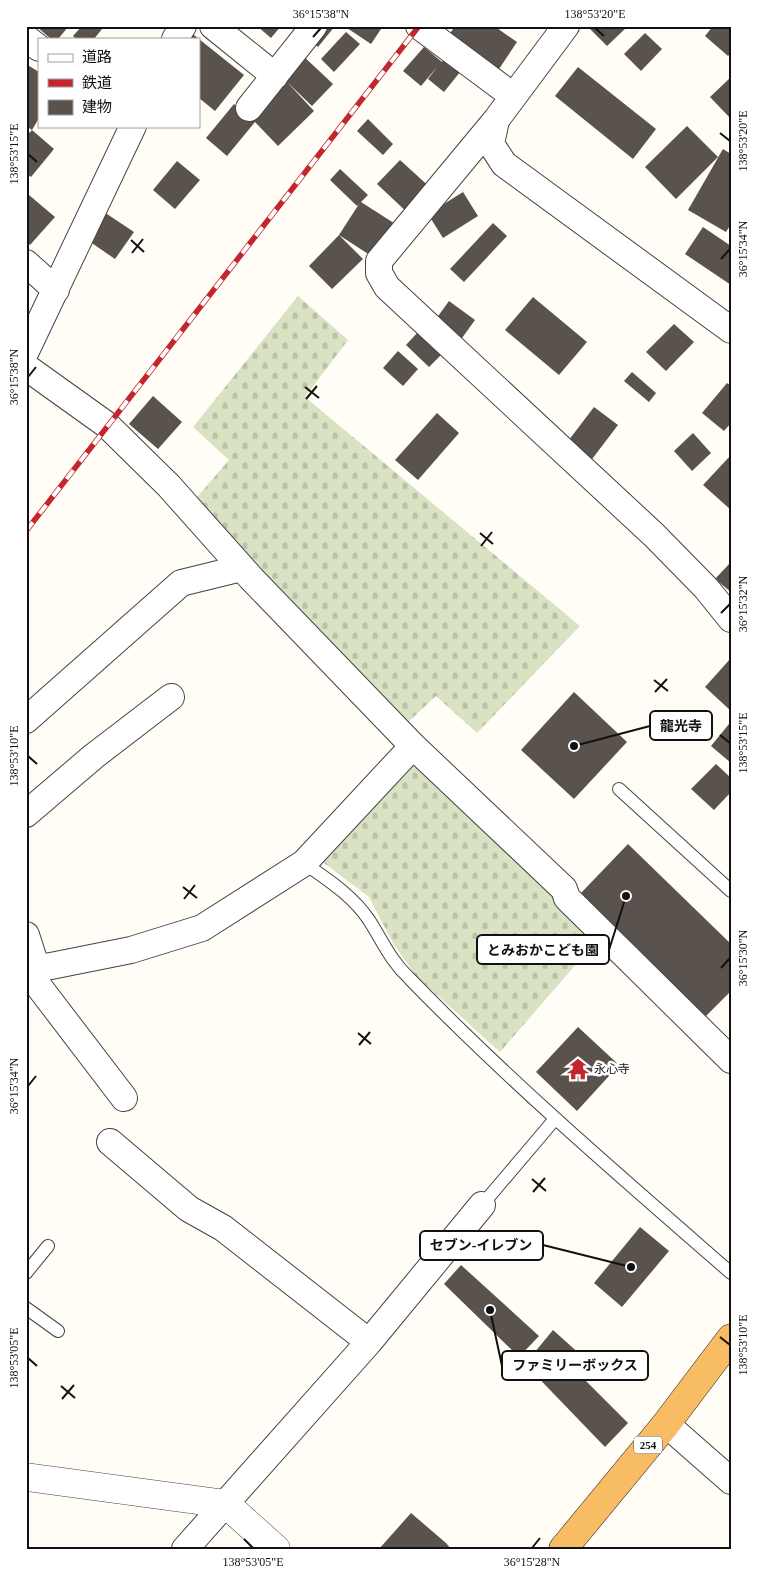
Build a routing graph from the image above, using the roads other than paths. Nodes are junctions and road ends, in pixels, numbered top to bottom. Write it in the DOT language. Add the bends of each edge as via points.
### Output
graph roads {
  1 [pos="183,26"];
  2 [pos="213,26"];
  3 [pos="314,26"];
  4 [pos="419,26"];
  5 [pos="566,26"];
  6 [pos="26,38"];
  7 [pos="176,38"];
  8 [pos="38,47"];
  9 [pos="275,76"];
  10 [pos="513,96"];
  11 [pos="249,108"];
  12 [pos="496,120"];
  13 [pos="132,128"];
  14 [pos="26,263"];
  15 [pos="56,290"];
  16 [pos="731,330"];
  17 [pos="26,351"];
  18 [pos="26,367"];
  19 [pos="242,568"];
  20 [pos="731,619"];
  21 [pos="171,697"];
  22 [pos="26,720"];
  23 [pos="413,746"];
  24 [pos="620,789"];
  25 [pos="26,814"];
  26 [pos="304,863"];
  27 [pos="731,891"];
  28 [pos="26,935"];
  29 [pos="30,970"];
  30 [pos="731,1060"];
  31 [pos="124,1098"];
  32 [pos="555,1119"];
  33 [pos="110,1142"];
  34 [pos="482,1205"];
  35 [pos="48,1246"];
  36 [pos="26,1272"];
  37 [pos="731,1273"];
  38 [pos="26,1308"];
  39 [pos="58,1331"];
  40 [pos="731,1338"];
  41 [pos="368,1342"];
  42 [pos="666,1424"];
  43 [pos="26,1477"];
  44 [pos="731,1481"];
  45 [pos="226,1504"];
  46 [pos="186,1549"];
  47 [pos="276,1549"];
  48 [pos="563,1549"];
  1 -- 7 [label="street"];
  2 -- 9 [label="street"];
  3 -- 9 [label="street"];
  4 -- 10 [label="street"];
  5 -- 10 [label="street"];
  6 -- 8 [label="street"];
  9 -- 11 [label="street"];
  10 -- 12 [label="street"];
  12 -- 16 [label="street" via="491,144 504,164"];
  12 -- 20 [label="street" via="379,261 379,273 387,286 654,535 706,588"];
  13 -- 15 [label="street"];
  14 -- 15 [label="street"];
  15 -- 17 [label="street"];
  18 -- 19 [label="street" via="107,426 169,486"];
  19 -- 22 [label="street" via="181,584"];
  19 -- 23 [label="street"];
  21 -- 25 [label="street"];
  23 -- 26 [label="street"];
  23 -- 30 [label="street" via="564,888 567,898"];
  24 -- 27 [label="lane"];
  26 -- 29 [label="street" via="202,928 131,950"];
  26 -- 32 [label="lane" via="338,886 354,902 369,920 385,950 408,978"];
  28 -- 29 [label="street"];
  29 -- 31 [label="street"];
  32 -- 34 [label="lane"];
  32 -- 37 [label="lane"];
  33 -- 41 [label="street" via="189,1208 223,1228"];
  34 -- 41 [label="street"];
  35 -- 36 [label="lane"];
  38 -- 39 [label="lane"];
  40 -- 42 [label="highway, 254"];
  41 -- 45 [label="street"];
  42 -- 44 [label="street"];
  42 -- 48 [label="highway, 254"];
  43 -- 45 [label="street"];
  45 -- 46 [label="street"];
  45 -- 47 [label="street"];
}
